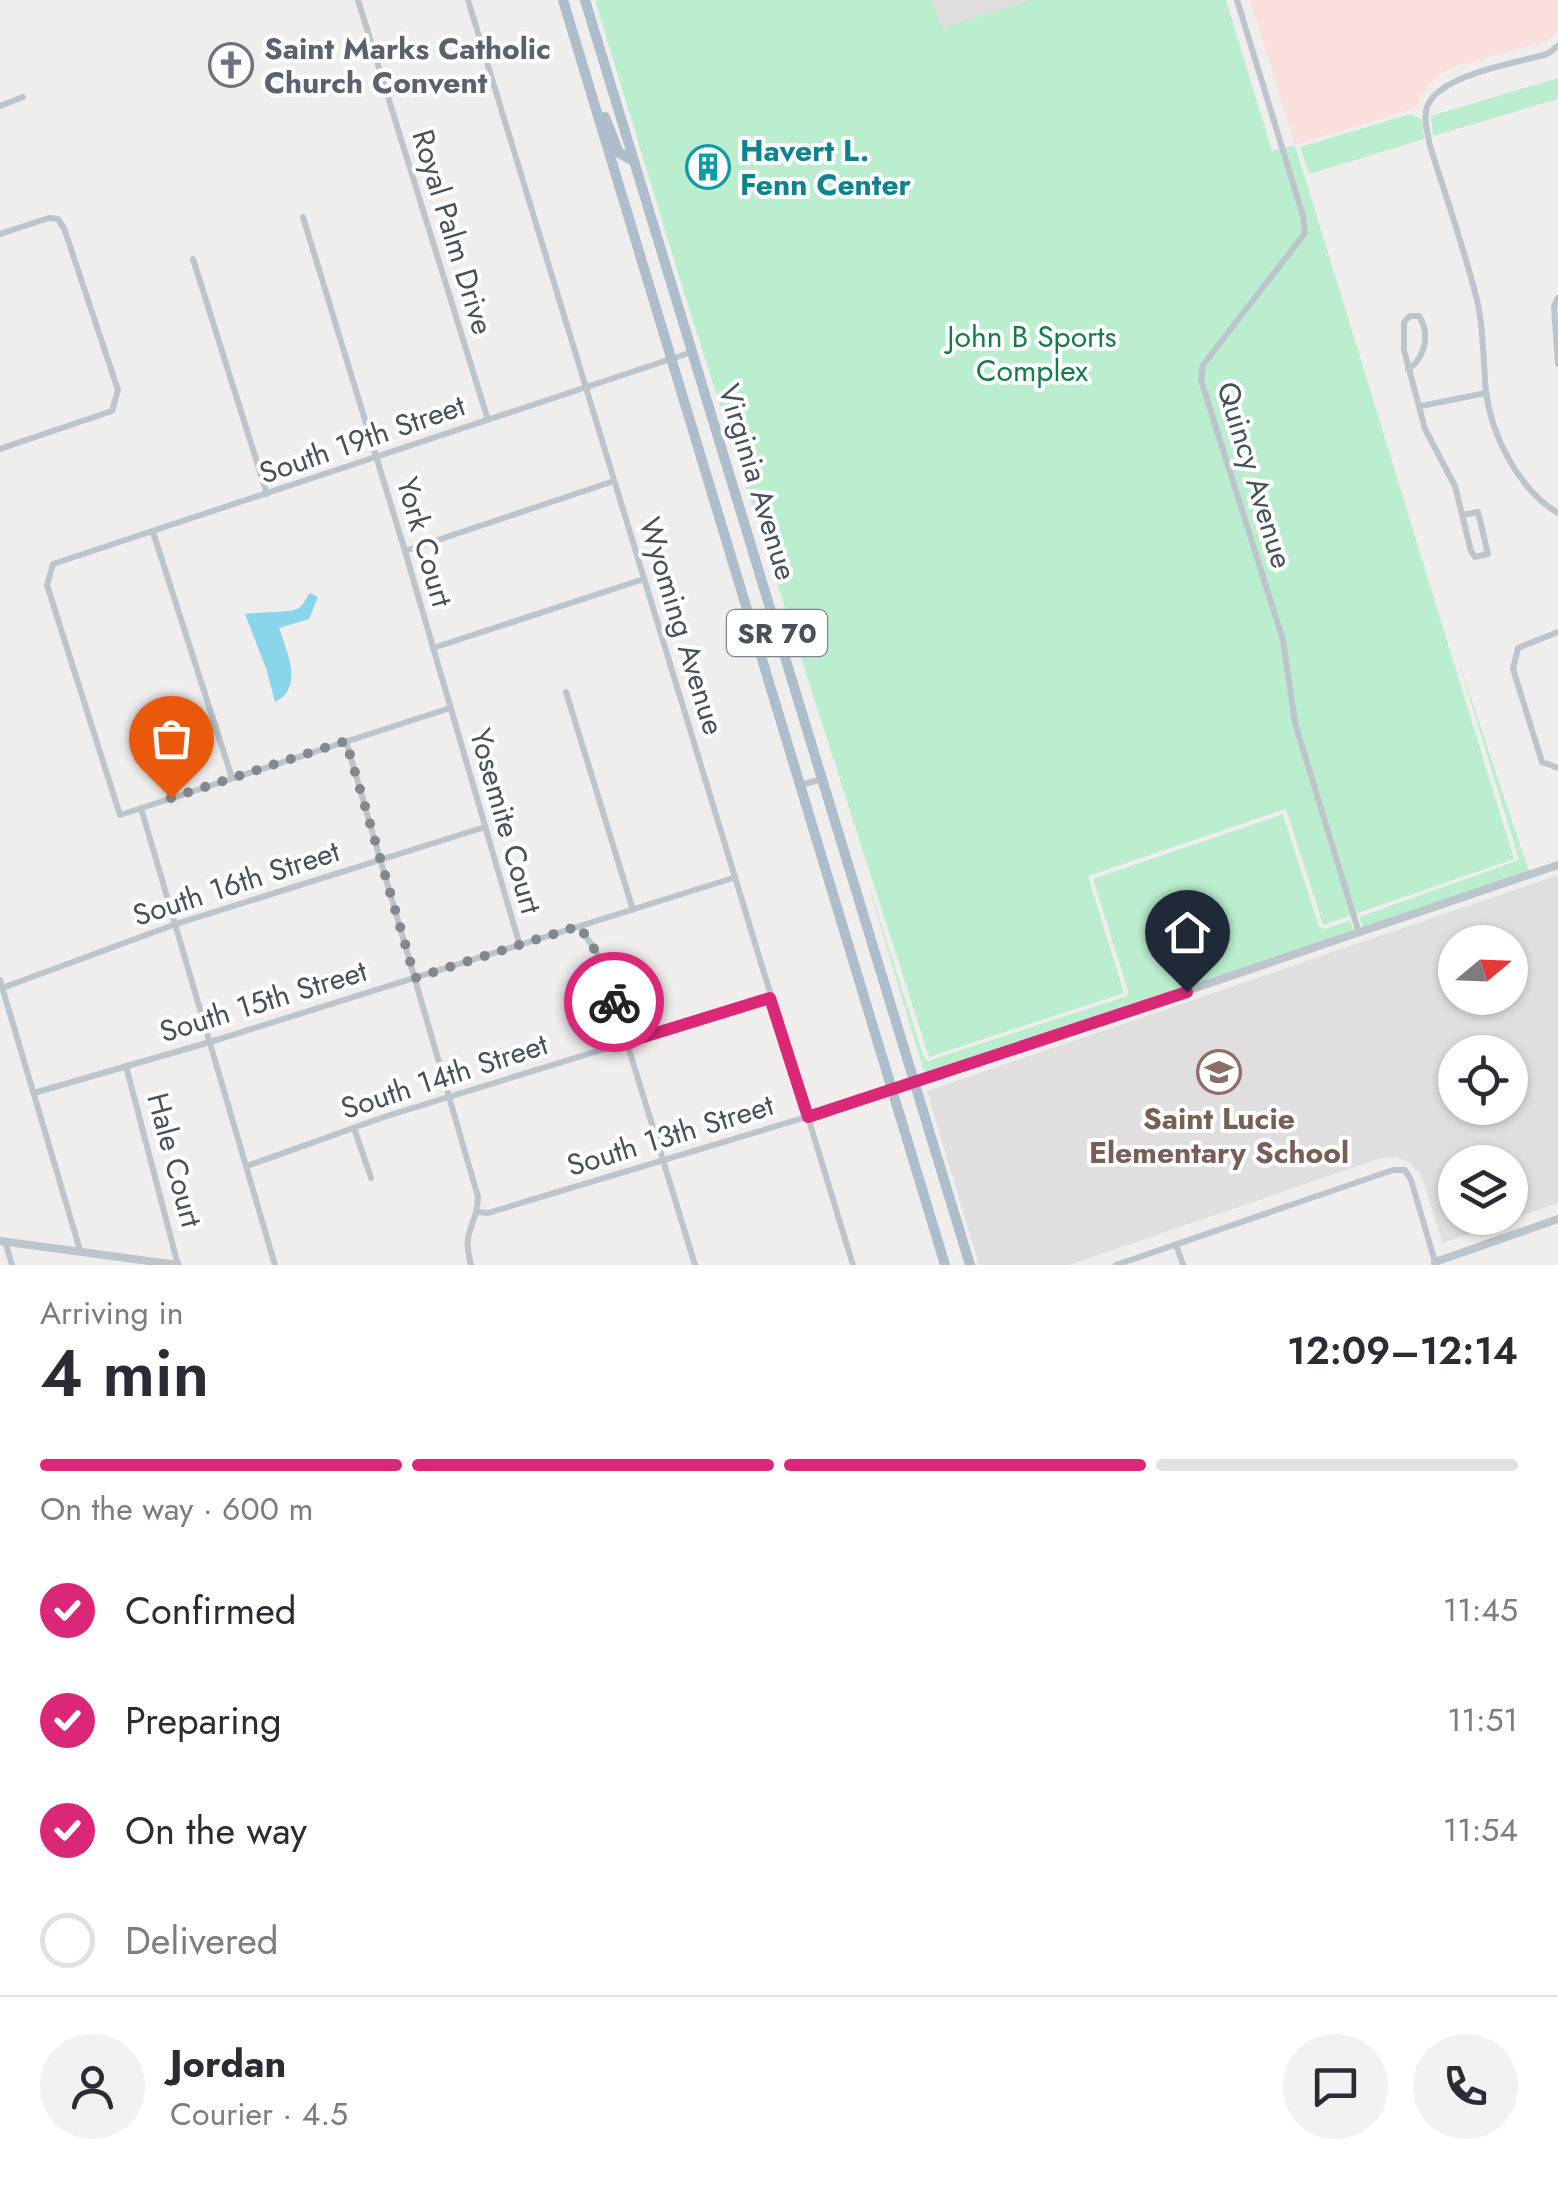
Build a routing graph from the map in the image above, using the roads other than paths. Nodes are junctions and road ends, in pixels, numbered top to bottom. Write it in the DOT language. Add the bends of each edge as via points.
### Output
graph roads {
  1 [pos="358,0"];
  2 [pos="468,0"];
  3 [pos="563,0"];
  4 [pos="585,0"];
  5 [pos="1237,0"];
  6 [pos="578,46"];
  7 [pos="1558,46"];
  8 [pos="23,98"];
  9 [pos="0,106"];
  10 [pos="634,161"];
  11 [pos="303,217"];
  12 [pos="0,234"];
  13 [pos="192,258"];
  14 [pos="1558,298"];
  15 [pos="692,352"];
  16 [pos="672,361"];
  17 [pos="1558,364"];
  18 [pos="1408,369"];
  19 [pos="587,388"];
  20 [pos="1486,393"];
  21 [pos="1421,406"];
  22 [pos="488,420"];
  23 [pos="0,449"];
  24 [pos="377,457"];
  25 [pos="614,481"];
  26 [pos="267,494"];
  27 [pos="1558,513"];
  28 [pos="1462,515"];
  29 [pos="153,532"];
  30 [pos="405,551"];
  31 [pos="644,579"];
  32 [pos="1558,632"];
  33 [pos="433,648"];
  34 [pos="566,692"];
  35 [pos="450,708"];
  36 [pos="346,741"];
  37 [pos="1558,768"];
  38 [pos="232,778"];
  39 [pos="822,779"];
  40 [pos="801,785"];
  41 [pos="141,808"];
  42 [pos="485,827"];
  43 [pos="381,860"];
  44 [pos="1558,865"];
  45 [pos="733,878"];
  46 [pos="633,910"];
  47 [pos="176,924"];
  48 [pos="579,926"];
  49 [pos="1360,934"];
  50 [pos="520,946"];
  51 [pos="415,978"];
  52 [pos="1,984"];
  53 [pos="770,998"];
  54 [pos="210,1042"];
  55 [pos="627,1042"];
  56 [pos="126,1066"];
  57 [pos="914,1084"];
  58 [pos="894,1090"];
  59 [pos="34,1092"];
  60 [pos="450,1096"];
  61 [pos="808,1117"];
  62 [pos="354,1128"];
  63 [pos="664,1162"];
  64 [pos="247,1166"];
  65 [pos="371,1178"];
  66 [pos="477,1212"];
  67 [pos="1558,1219"];
  68 [pos="2,1241"];
  69 [pos="1176,1244"];
  70 [pos="80,1250"];
  71 [pos="1436,1263"];
  72 [pos="12,1265"];
  73 [pos="178,1265"];
  74 [pos="276,1265"];
  75 [pos="472,1265"];
  76 [pos="695,1265"];
  77 [pos="854,1265"];
  78 [pos="945,1265"];
  79 [pos="970,1265"];
  80 [pos="1116,1265"];
  81 [pos="1183,1265"];
  1 -- 22 [label="street, Royal Palm Drive"];
  2 -- 19 [label="street, Wyoming Avenue"];
  3 -- 6 [label="main road, Virginia Avenue / SR 70"];
  4 -- 10 [label="main road, Virginia Avenue / SR 70"];
  5 -- 49 [label="street, Quincy Avenue" via="1305,233 1203,366 1201,380 1283,640 1295,723"];
  6 -- 10 [label="main road" via="619,153"];
  6 -- 16 [label="main road, Virginia Avenue / SR 70"];
  7 -- 20 [label="street" via="1445,84 1427,107 1430,146 1478,305"];
  8 -- 9 [label="street"];
  10 -- 15 [label="main road, Virginia Avenue / SR 70"];
  11 -- 24 [label="street, York Court"];
  12 -- 23 [label="street" via="58,219 118,390 112,411"];
  13 -- 26 [label="street"];
  14 -- 17 [label="street"];
  15 -- 16 [label="street, South 19th Street"];
  15 -- 39 [label="main road, Virginia Avenue / SR 70"];
  16 -- 19 [label="street, South 19th Street"];
  16 -- 40 [label="main road, Virginia Avenue / SR 70"];
  18 -- 18 [label="street" via="1422,355 1419,316 1404,322"];
  18 -- 21 [label="street"];
  19 -- 22 [label="street, South 19th Street"];
  19 -- 25 [label="street, Wyoming Avenue"];
  20 -- 21 [label="street"];
  20 -- 27 [label="street" via="1508,456"];
  21 -- 28 [label="street"];
  22 -- 24 [label="street, South 19th Street"];
  24 -- 26 [label="street, South 19th Street"];
  24 -- 30 [label="street, York Court"];
  25 -- 30 [label="street"];
  25 -- 31 [label="street, Wyoming Avenue"];
  26 -- 29 [label="street, South 19th Street"];
  28 -- 28 [label="street" via="1471,551 1483,557 1488,546 1478,512"];
  29 -- 38 [label="street"];
  29 -- 41 [label="street, South 19th Street" via="53,564 47,585 120,815"];
  30 -- 33 [label="street, York Court"];
  31 -- 33 [label="street"];
  31 -- 45 [label="street, Wyoming Avenue"];
  32 -- 37 [label="street" via="1518,648 1513,669 1542,762"];
  33 -- 35 [label="street, York Court"];
  34 -- 46 [label="street"];
  35 -- 36 [label="street"];
  35 -- 42 [label="street, Yosemite Court"];
  36 -- 38 [label="street"];
  36 -- 43 [label="street"];
  38 -- 41 [label="street"];
  39 -- 40 [label="street"];
  39 -- 57 [label="main road, Virginia Avenue / SR 70"];
  40 -- 58 [label="main road, Virginia Avenue / SR 70"];
  41 -- 47 [label="street"];
  42 -- 43 [label="street, South 16th Street"];
  42 -- 50 [label="street, Yosemite Court"];
  43 -- 47 [label="street, South 16th Street"];
  43 -- 51 [label="street"];
  44 -- 49 [label="street, South 13th Street"];
  45 -- 46 [label="street, South 15th Street"];
  45 -- 53 [label="street, Wyoming Avenue"];
  46 -- 48 [label="street, South 15th Street"];
  47 -- 52 [label="street, South 16th Street"];
  47 -- 54 [label="street"];
  48 -- 50 [label="street, South 15th Street"];
  48 -- 55 [label="street" via="602,961"];
  49 -- 57 [label="street, South 13th Street"];
  50 -- 51 [label="street, South 15th Street"];
  51 -- 54 [label="street, South 15th Street"];
  51 -- 60 [label="street"];
  52 -- 59 [label="street"];
  53 -- 55 [label="street, South 14th Street"];
  53 -- 61 [label="street, Wyoming Avenue"];
  54 -- 56 [label="street, South 15th Street"];
  54 -- 64 [label="street"];
  55 -- 60 [label="street, South 14th Street"];
  55 -- 63 [label="street"];
  56 -- 59 [label="street, South 15th Street"];
  56 -- 73 [label="street, Hale Court"];
  57 -- 58 [label="street, South 13th Street"];
  57 -- 79 [label="main road, Virginia Avenue / SR 70"];
  58 -- 61 [label="street, South 13th Street"];
  58 -- 78 [label="main road, Virginia Avenue / SR 70"];
  59 -- 70 [label="street"];
  60 -- 62 [label="street, South 14th Street"];
  60 -- 66 [label="street"];
  61 -- 63 [label="street, South 13th Street"];
  61 -- 77 [label="street, Wyoming Avenue"];
  62 -- 64 [label="street, South 14th Street"];
  62 -- 65 [label="street"];
  63 -- 66 [label="street, South 13th Street"];
  63 -- 76 [label="street"];
  64 -- 74 [label="street"];
  66 -- 75 [label="street" via="466,1246"];
  67 -- 71 [label="street"];
  68 -- 70 [label="street"];
  68 -- 72 [label="street"];
  69 -- 71 [label="street" via="1405,1170"];
  69 -- 80 [label="street"];
  69 -- 81 [label="street"];
  70 -- 73 [label="street"];
}
